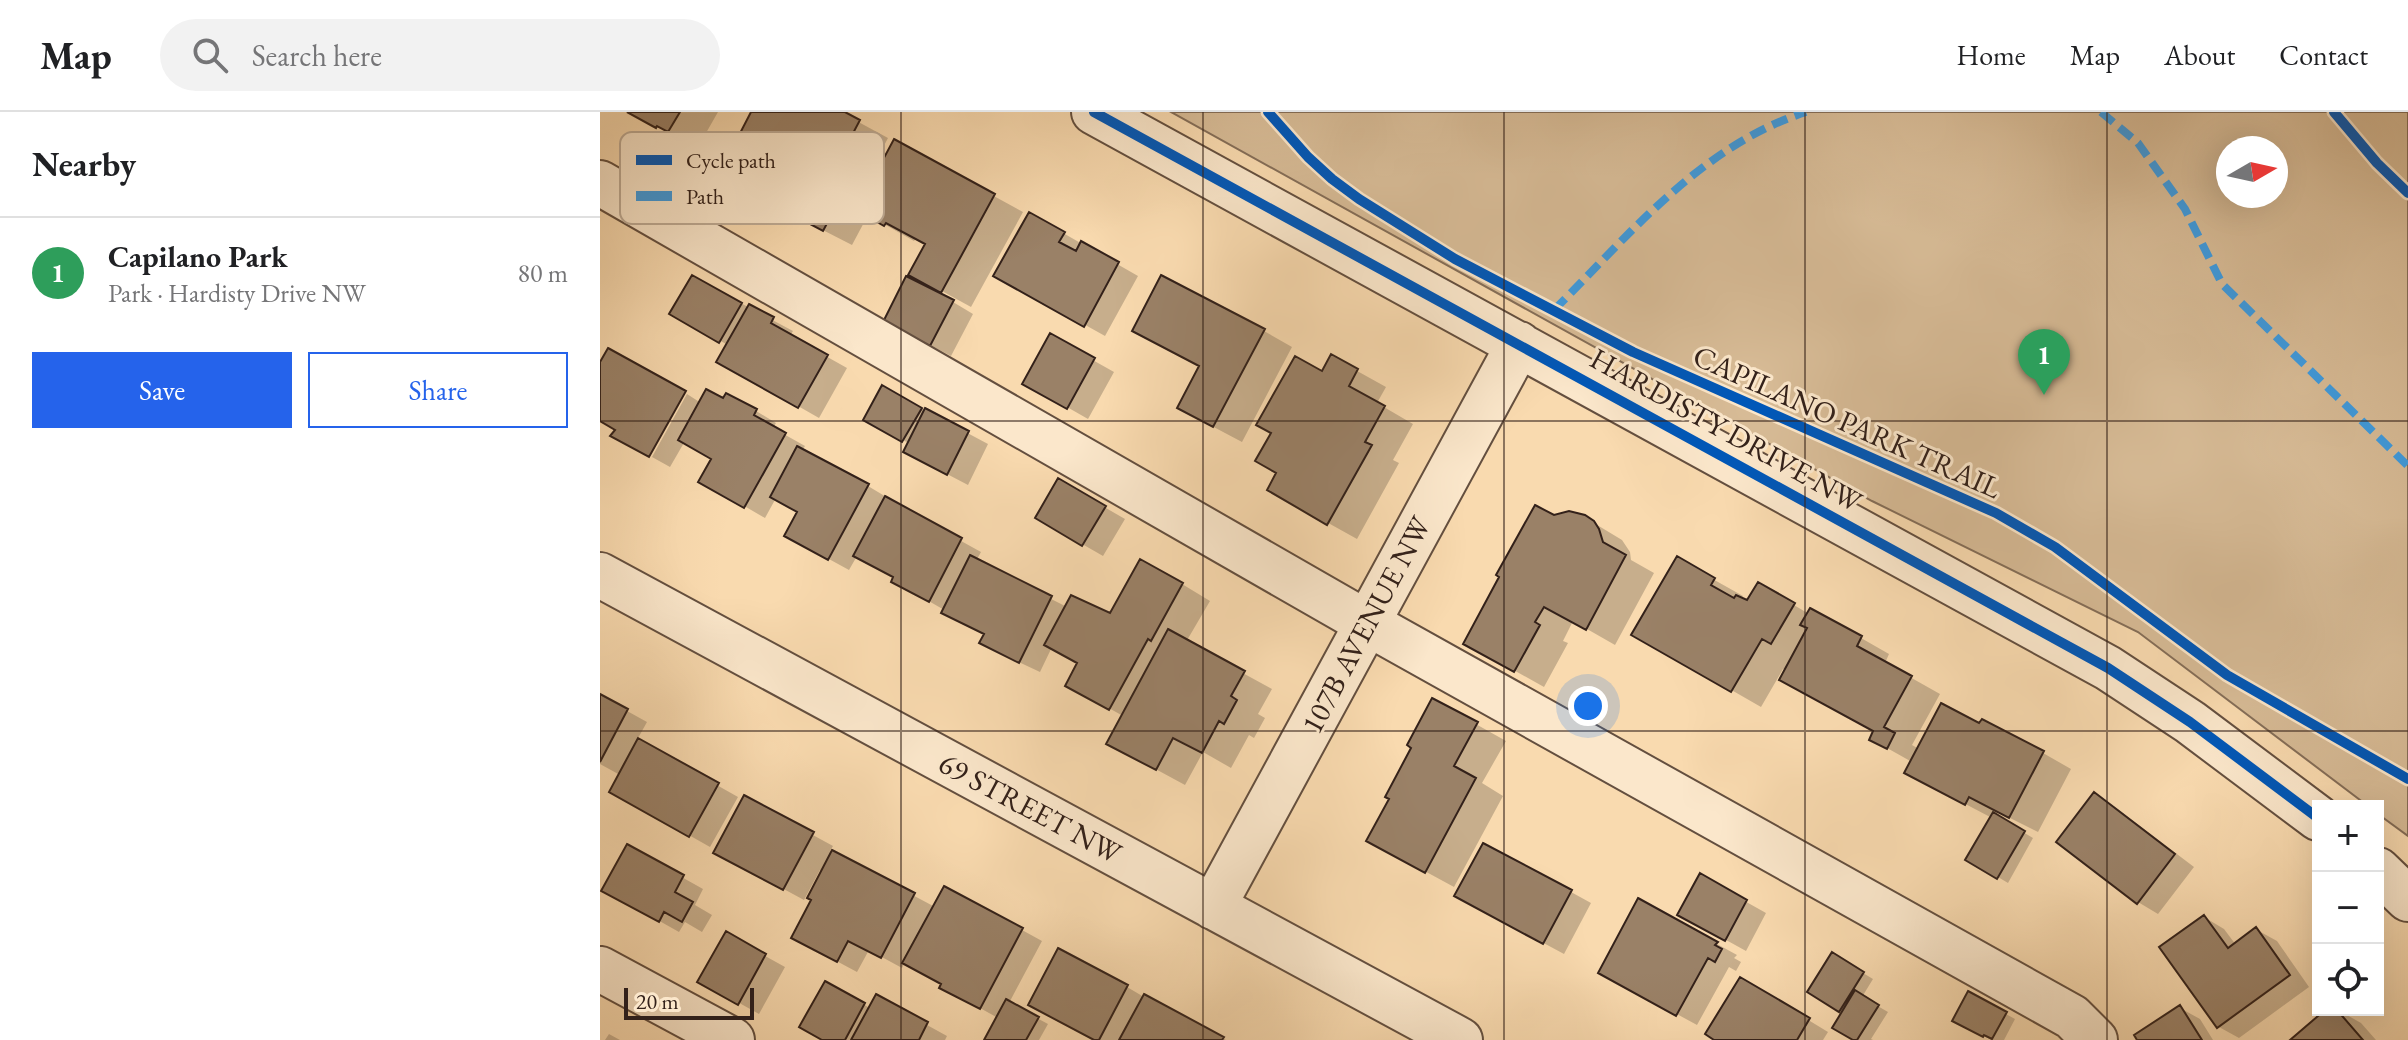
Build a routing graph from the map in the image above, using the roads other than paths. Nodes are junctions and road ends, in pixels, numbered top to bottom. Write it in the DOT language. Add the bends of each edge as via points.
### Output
graph roads {
  1 [pos="1094,112"];
  2 [pos="600,183"];
  3 [pos="620,194"];
  4 [pos="671,224"];
  5 [pos="1519,344"];
  6 [pos="600,575"];
  7 [pos="1367,623"];
  8 [pos="2312,814"];
  9 [pos="2380,872"];
  10 [pos="2408,899"];
  11 [pos="1213,907"];
  12 [pos="600,969"];
  13 [pos="732,1040"];
  14 [pos="1460,1040"];
  15 [pos="2095,1040"];
  1 -- 5 [label="street, HARDISTY DRIVE NW"];
  2 -- 3 [label="street"];
  4 -- 7 [label="street"];
  5 -- 7 [label="street, 107B AVENUE NW"];
  5 -- 8 [label="street, HARDISTY DRIVE NW" via="2108,668"];
  6 -- 11 [label="street, 69 STREET NW"];
  7 -- 11 [label="street, 107B AVENUE NW"];
  7 -- 15 [label="street" via="2072,1017"];
  9 -- 10 [label="street"];
  11 -- 14 [label="street, 69 STREET NW"];
  12 -- 13 [label="street"];
}
